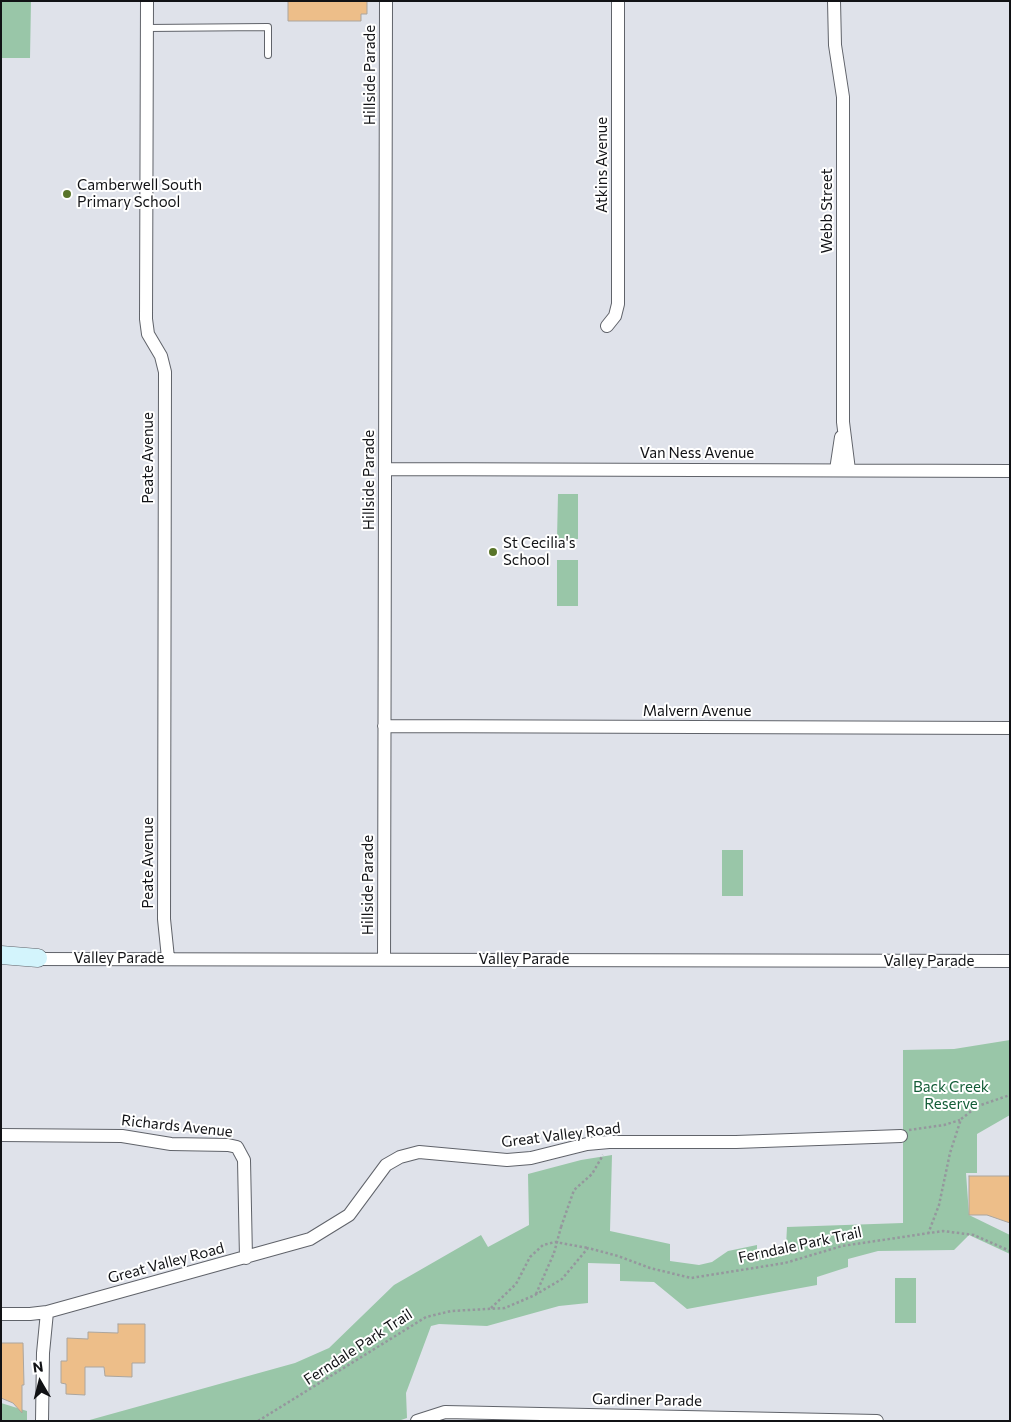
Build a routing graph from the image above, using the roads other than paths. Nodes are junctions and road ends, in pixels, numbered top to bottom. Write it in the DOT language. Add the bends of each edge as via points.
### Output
graph roads {
  1 [pos="147,1"];
  2 [pos="386,1"];
  3 [pos="618,1"];
  4 [pos="834,1"];
  5 [pos="147,28"];
  6 [pos="268,55"];
  7 [pos="607,326"];
  8 [pos="843,422"];
  9 [pos="385,469"];
  10 [pos="836,470"];
  11 [pos="849,470"];
  12 [pos="1010,471"];
  13 [pos="384,726"];
  14 [pos="1010,728"];
  15 [pos="1,955"];
  16 [pos="38,958"];
  17 [pos="163,958"];
  18 [pos="384,959"];
  19 [pos="1,961"];
  20 [pos="1010,961"];
  21 [pos="1,1136"];
  22 [pos="901,1136"];
  23 [pos="246,1258"];
  24 [pos="41,1313"];
  25 [pos="1,1314"];
  26 [pos="42,1421"];
  27 [pos="417,1421"];
  28 [pos="877,1421"];
  1 -- 5 [label="street, Peate Avenue"];
  2 -- 9 [label="street, Hillside Parade"];
  3 -- 7 [label="street, Atkins Avenue" via="618,304"];
  4 -- 8 [label="street, Webb Street" via="835,45 844,119"];
  5 -- 6 [label="lane" via="268,28"];
  5 -- 17 [label="street, Peate Avenue" via="146,319 148,334 161,356 165,372"];
  8 -- 10 [label="street, Webb Street"];
  8 -- 11 [label="street, Webb Street"];
  9 -- 10 [label="street, Van Ness Avenue"];
  9 -- 13 [label="street, Hillside Parade"];
  10 -- 11 [label="street, Van Ness Avenue"];
  11 -- 12 [label="street, Van Ness Avenue"];
  13 -- 14 [label="street, Malvern Avenue"];
  13 -- 18 [label="street, Hillside Parade"];
  15 -- 16 [label="street, Valley Parade"];
  16 -- 17 [label="street, Valley Parade"];
  16 -- 19 [label="street, Valley Parade"];
  17 -- 18 [label="street, Valley Parade"];
  18 -- 20 [label="street, Valley Parade"];
  21 -- 23 [label="street, Richards Avenue" via="122,1136 171,1144 237,1147 244,1160"];
  22 -- 23 [label="street, Great Valley Road" via="736,1142 609,1142 522,1159 490,1159 428,1151 400,1157 386,1165 357,1206 336,1225 310,1239"];
  23 -- 24 [label="street, Great Valley Road"];
  24 -- 25 [label="street, Great Valley Road"];
  24 -- 26 [label="street"];
  27 -- 28 [label="street, Gardiner Parade" via="440,1412 454,1412"];
}
